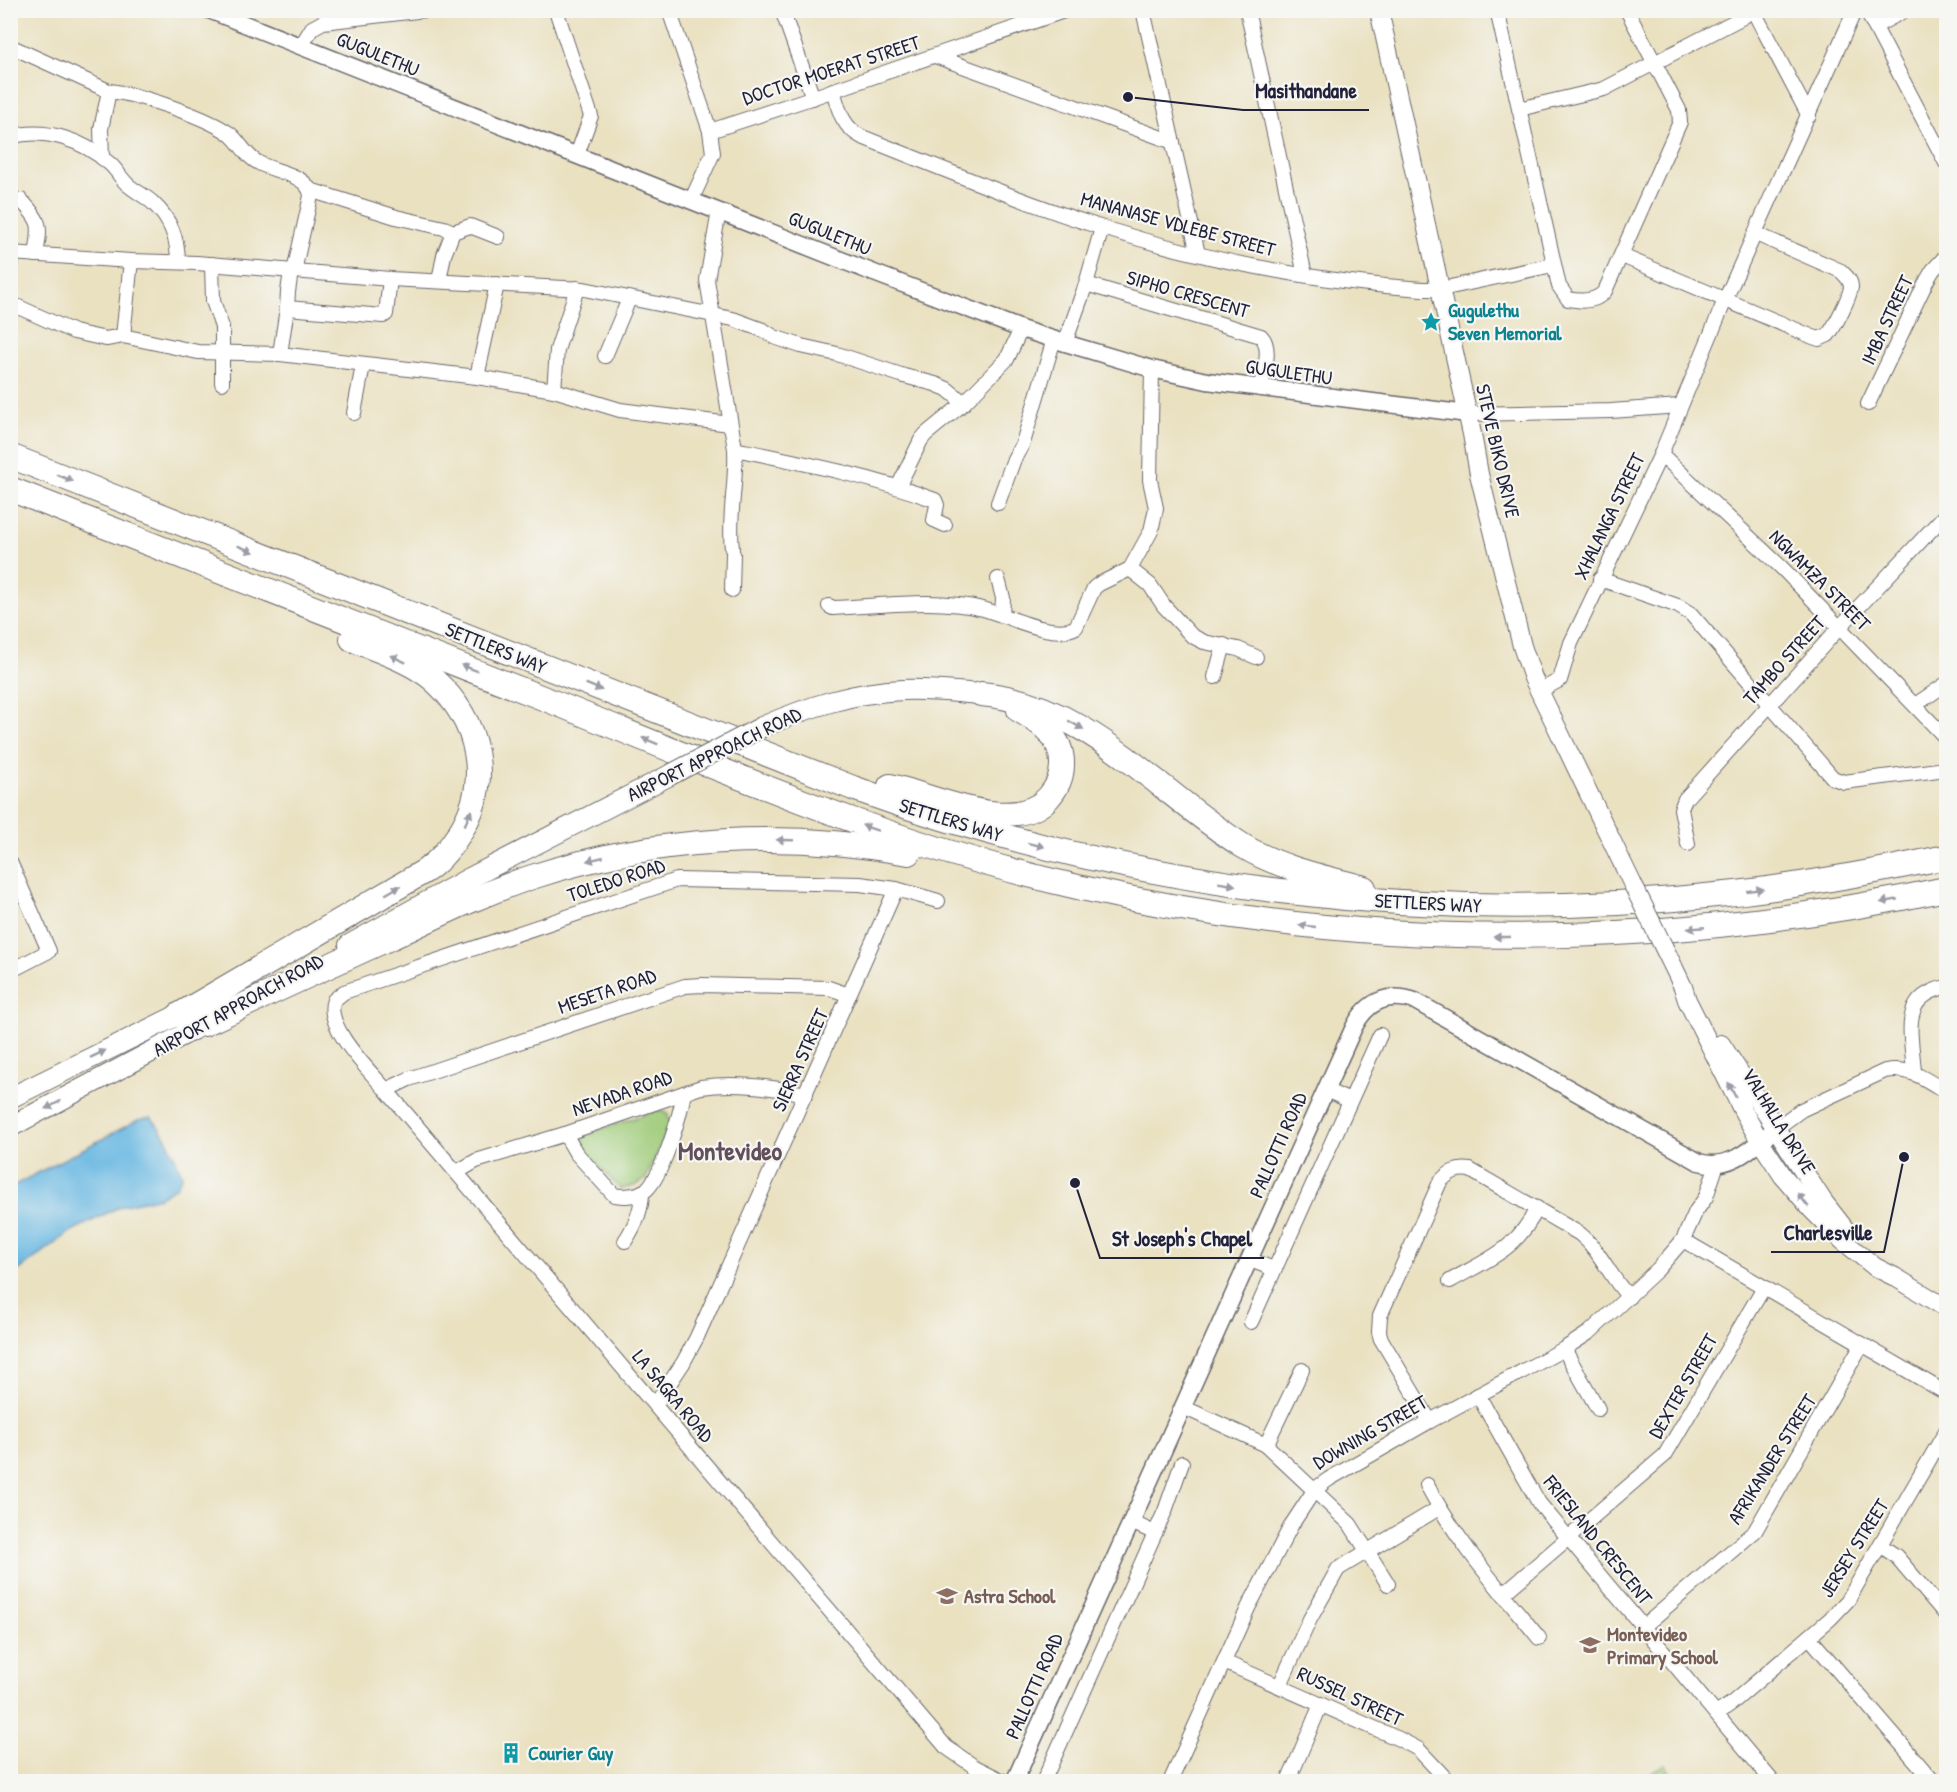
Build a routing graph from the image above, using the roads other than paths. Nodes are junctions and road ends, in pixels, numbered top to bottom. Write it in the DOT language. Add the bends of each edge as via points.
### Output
graph roads {
  1 [pos="209,10"];
  2 [pos="425,10"];
  3 [pos="556,10"];
  4 [pos="669,10"];
  5 [pos="782,10"];
  6 [pos="1067,10"];
  7 [pos="1143,10"];
  8 [pos="1247,10"];
  9 [pos="1379,10"];
  10 [pos="1497,10"];
  11 [pos="1627,10"];
  12 [pos="1753,10"];
  13 [pos="1856,10"];
  14 [pos="1866,10"];
  15 [pos="1905,10"];
  16 [pos="1024,18"];
  17 [pos="1876,26"];
  18 [pos="10,46"];
  19 [pos="301,46"];
  20 [pos="935,56"];
  21 [pos="1654,63"];
  22 [pos="833,90"];
  23 [pos="109,91"];
  24 [pos="813,98"];
  25 [pos="1519,109"];
  26 [pos="1809,116"];
  27 [pos="710,131"];
  28 [pos="10,137"];
  29 [pos="1173,142"];
  30 [pos="577,155"];
  31 [pos="102,158"];
  32 [pos="1947,163"];
  33 [pos="310,190"];
  34 [pos="21,200"];
  35 [pos="691,201"];
  36 [pos="719,211"];
  37 [pos="1102,228"];
  38 [pos="453,232"];
  39 [pos="1756,234"];
  40 [pos="498,237"];
  41 [pos="11,253"];
  42 [pos="1198,254"];
  43 [pos="36,255"];
  44 [pos="1622,256"];
  45 [pos="1947,256"];
  46 [pos="131,261"];
  47 [pos="178,262"];
  48 [pos="212,264"];
  49 [pos="1553,266"];
  50 [pos="293,271"];
  51 [pos="1305,275"];
  52 [pos="390,279"];
  53 [pos="439,281"];
  54 [pos="497,284"];
  55 [pos="1086,284"];
  56 [pos="577,288"];
  57 [pos="10,289"];
  58 [pos="1441,289"];
  59 [pos="628,299"];
  60 [pos="10,300"];
  61 [pos="1725,300"];
  62 [pos="287,308"];
  63 [pos="712,314"];
  64 [pos="1021,329"];
  65 [pos="123,336"];
  66 [pos="1060,341"];
  67 [pos="223,352"];
  68 [pos="280,354"];
  69 [pos="605,356"];
  70 [pos="363,365"];
  71 [pos="1152,369"];
  72 [pos="477,377"];
  73 [pos="222,383"];
  74 [pos="1260,389"];
  75 [pos="554,390"];
  76 [pos="964,403"];
  77 [pos="1868,404"];
  78 [pos="1680,406"];
  79 [pos="354,413"];
  80 [pos="1463,414"];
  81 [pos="730,424"];
  82 [pos="735,449"];
  83 [pos="1661,454"];
  84 [pos="10,456"];
  85 [pos="898,487"];
  86 [pos="10,491"];
  87 [pos="998,503"];
  88 [pos="1947,514"];
  89 [pos="945,525"];
  90 [pos="1130,569"];
  91 [pos="998,579"];
  92 [pos="1600,579"];
  93 [pos="732,590"];
  94 [pos="829,606"];
  95 [pos="1002,615"];
  96 [pos="1839,628"];
  97 [pos="1224,645"];
  98 [pos="1256,657"];
  99 [pos="1215,677"];
  100 [pos="1947,684"];
  101 [pos="1539,691"];
  102 [pos="981,693"];
  103 [pos="1915,705"];
  104 [pos="1770,706"];
  105 [pos="1947,738"];
  106 [pos="756,751"];
  107 [pos="1947,769"];
  108 [pos="1688,844"];
  109 [pos="1947,857"];
  110 [pos="10,862"];
  111 [pos="1047,880"];
  112 [pos="464,881"];
  113 [pos="1632,883"];
  114 [pos="896,889"];
  115 [pos="1947,889"];
  116 [pos="938,901"];
  117 [pos="1613,902"];
  118 [pos="10,971"];
  119 [pos="1683,987"];
  120 [pos="1947,987"];
  121 [pos="849,995"];
  122 [pos="332,1013"];
  123 [pos="179,1015"];
  124 [pos="204,1024"];
  125 [pos="1380,1035"];
  126 [pos="1914,1073"];
  127 [pos="386,1090"];
  128 [pos="1326,1090"];
  129 [pos="1947,1092"];
  130 [pos="684,1093"];
  131 [pos="806,1094"];
  132 [pos="10,1098"];
  133 [pos="1350,1101"];
  134 [pos="10,1127"];
  135 [pos="1775,1129"];
  136 [pos="565,1134"];
  137 [pos="1760,1141"];
  138 [pos="1710,1164"];
  139 [pos="457,1172"];
  140 [pos="642,1192"];
  141 [pos="1537,1208"];
  142 [pos="1683,1240"];
  143 [pos="625,1241"];
  144 [pos="1250,1260"];
  145 [pos="1274,1269"];
  146 [pos="1895,1277"];
  147 [pos="1450,1281"];
  148 [pos="1764,1287"];
  149 [pos="1629,1298"];
  150 [pos="1947,1308"];
  151 [pos="1251,1322"];
  152 [pos="1862,1344"];
  153 [pos="1564,1349"];
  154 [pos="1302,1370"];
  155 [pos="1947,1393"];
  156 [pos="1478,1395"];
  157 [pos="655,1405"];
  158 [pos="1183,1407"];
  159 [pos="1599,1409"];
  160 [pos="1430,1421"];
  161 [pos="1947,1431"];
  162 [pos="1266,1445"];
  163 [pos="1182,1463"];
  164 [pos="1427,1485"];
  165 [pos="1315,1489"];
  166 [pos="1440,1508"];
  167 [pos="1131,1522"];
  168 [pos="1155,1533"];
  169 [pos="1568,1539"];
  170 [pos="1881,1546"];
  171 [pos="1367,1550"];
  172 [pos="1388,1584"];
  173 [pos="1503,1594"];
  174 [pos="1947,1615"];
  175 [pos="1642,1627"];
  176 [pos="1809,1637"];
  177 [pos="1539,1638"];
  178 [pos="1224,1662"];
  179 [pos="1280,1685"];
  180 [pos="1321,1704"];
  181 [pos="1716,1714"];
  182 [pos="1005,1782"];
  183 [pos="1014,1782"];
  184 [pos="1043,1782"];
  185 [pos="1170,1782"];
  186 [pos="1288,1782"];
  187 [pos="1449,1782"];
  188 [pos="1773,1782"];
  189 [pos="1934,1782"];
  1 -- 19 [label="street, GUGULETHU"];
  2 -- 19 [label="street" via="323,22 312,28"];
  3 -- 30 [label="street" via="591,116"];
  4 -- 27 [label="street"];
  5 -- 24 [label="street"];
  6 -- 16 [label="street, DOCTOR MOERAT STREET"];
  7 -- 29 [label="street"];
  8 -- 51 [label="street"];
  9 -- 58 [label="main road, STEVE BIKO DRIVE"];
  10 -- 25 [label="street"];
  11 -- 21 [label="street"];
  12 -- 21 [label="street"];
  12 -- 26 [label="street"];
  13 -- 26 [label="street, XHALANGA STREET"];
  14 -- 17 [label="street"];
  15 -- 17 [label="street"];
  16 -- 20 [label="street, DOCTOR MOERAT STREET"];
  17 -- 32 [label="street"];
  18 -- 23 [label="street"];
  19 -- 30 [label="street, GUGULETHU"];
  20 -- 22 [label="street, DOCTOR MOERAT STREET"];
  20 -- 29 [label="street"];
  21 -- 25 [label="street" via="1592,93"];
  21 -- 44 [label="street" via="1678,110 1680,122"];
  22 -- 24 [label="street, DOCTOR MOERAT STREET"];
  22 -- 37 [label="street, MANANASE VDLEBE STREET" via="844,122 853,132"];
  23 -- 31 [label="street" via="101,129"];
  23 -- 33 [label="street" via="209,122 228,133 259,164 290,175"];
  24 -- 27 [label="street, DOCTOR MOERAT STREET"];
  25 -- 49 [label="street"];
  26 -- 39 [label="street, XHALANGA STREET"];
  27 -- 35 [label="street" via="714,149"];
  28 -- 31 [label="street" via="48,134"];
  29 -- 42 [label="street"];
  30 -- 35 [label="street, GUGULETHU"];
  31 -- 47 [label="street" via="164,214 176,239"];
  33 -- 38 [label="street"];
  33 -- 50 [label="street"];
  34 -- 43 [label="street" via="39,222"];
  35 -- 36 [label="street, GUGULETHU"];
  36 -- 63 [label="street" via="707,272"];
  36 -- 64 [label="street, GUGULETHU"];
  37 -- 42 [label="street, MANANASE VDLEBE STREET"];
  37 -- 55 [label="street"];
  38 -- 40 [label="street" via="470,226"];
  38 -- 53 [label="street"];
  39 -- 61 [label="street, XHALANGA STREET"];
  39 -- 61 [label="street" via="1841,272 1851,289 1831,331 1819,339"];
  41 -- 43 [label="street"];
  41 -- 57 [label="street"];
  42 -- 51 [label="street, MANANASE VDLEBE STREET"];
  43 -- 46 [label="street"];
  44 -- 49 [label="street" via="1605,291 1595,299 1568,299"];
  44 -- 61 [label="street"];
  45 -- 77 [label="street, IMBA STREET" via="1927,280"];
  46 -- 47 [label="street"];
  46 -- 65 [label="street"];
  47 -- 48 [label="street"];
  48 -- 50 [label="street"];
  48 -- 67 [label="street" via="212,293 222,327"];
  49 -- 58 [label="street, MANANASE VDLEBE STREET"];
  50 -- 52 [label="street"];
  50 -- 62 [label="street"];
  51 -- 58 [label="street, MANANASE VDLEBE STREET" via="1411,289"];
  52 -- 53 [label="street"];
  52 -- 62 [label="street" via="386,314 382,316"];
  53 -- 54 [label="street"];
  54 -- 56 [label="street"];
  54 -- 72 [label="street"];
  55 -- 66 [label="street"];
  55 -- 74 [label="street, SIPHO CRESCENT" via="1261,336 1267,351"];
  56 -- 59 [label="street"];
  56 -- 75 [label="street" via="557,350"];
  58 -- 80 [label="main road, STEVE BIKO DRIVE"];
  59 -- 63 [label="street"];
  59 -- 69 [label="street"];
  60 -- 65 [label="street" via="74,332 109,340"];
  61 -- 78 [label="street, XHALANGA STREET"];
  62 -- 68 [label="street"];
  63 -- 76 [label="street" via="762,330 774,338 935,384"];
  63 -- 81 [label="street"];
  64 -- 66 [label="street, GUGULETHU"];
  64 -- 76 [label="street" via="1007,359"];
  65 -- 67 [label="street" via="183,350"];
  66 -- 71 [label="street, GUGULETHU"];
  66 -- 87 [label="street"];
  67 -- 68 [label="street"];
  67 -- 73 [label="street"];
  68 -- 70 [label="street"];
  70 -- 72 [label="street"];
  70 -- 79 [label="street"];
  71 -- 74 [label="street, GUGULETHU"];
  71 -- 90 [label="street" via="1150,480 1155,514 1151,531"];
  72 -- 75 [label="street"];
  74 -- 80 [label="street, GUGULETHU"];
  75 -- 81 [label="street" via="620,410"];
  76 -- 85 [label="street" via="921,440"];
  78 -- 80 [label="street"];
  78 -- 83 [label="street, XHALANGA STREET"];
  80 -- 101 [label="main road, STEVE BIKO DRIVE" via="1522,646"];
  81 -- 82 [label="street"];
  82 -- 85 [label="street"];
  82 -- 93 [label="street" via="730,533"];
  83 -- 92 [label="street, XHALANGA STREET"];
  83 -- 96 [label="street, NGWAMZA STREET" via="1784,569"];
  84 -- 106 [label="highway, SETTLERS WAY, one-way"];
  85 -- 89 [label="street" via="935,500 934,520"];
  111 -- 86 [label="highway, SETTLERS WAY, one-way" via="937,850 837,816"];
  123 -- 86 [label="highway, one-way" via="436,862 467,821 476,798 479,771 475,744 466,720 451,698 413,666"];
  88 -- 96 [label="street, TAMBO STREET"];
  90 -- 95 [label="street" via="1094,588 1076,627 1067,631"];
  90 -- 97 [label="street" via="1150,585 1192,636"];
  91 -- 95 [label="street"];
  92 -- 101 [label="street, XHALANGA STREET" via="1571,643 1560,680"];
  92 -- 104 [label="street" via="1686,610"];
  94 -- 95 [label="street" via="939,602"];
  96 -- 103 [label="street, NGWAMZA STREET"];
  96 -- 104 [label="street, TAMBO STREET"];
  97 -- 98 [label="street"];
  97 -- 99 [label="street"];
  100 -- 103 [label="street"];
  101 -- 113 [label="main road, STEVE BIKO DRIVE"];
  102 -- 106 [label="highway" via="1036,720 1059,746 1063,763 1060,781 1045,801 1031,810 1010,814 980,811"];
  102 -- 112 [label="main road, AIRPORT APPROACH ROAD, bridge" via="913,690 862,694 805,709 762,727"];
  102 -- 117 [label="highway, one-way" via="1039,707 1082,728 1244,846 1313,875 1385,892"];
  103 -- 105 [label="street, NGWAMZA STREET"];
  104 -- 107 [label="street" via="1836,780"];
  104 -- 108 [label="street, TAMBO STREET" via="1681,805"];
  106 -- 117 [label="highway, SETTLERS WAY, one-way" via="870,795 960,824 1060,851 1179,876 1394,902 1507,906"];
  117 -- 109 [label="highway, SETTLERS WAY, one-way" via="1779,887"];
  110 -- 118 [label="street" via="49,951"];
  115 -- 111 [label="highway, SETTLERS WAY, one-way" via="1731,925 1598,935 1483,937 1263,921"];
  111 -- 124 [label="highway, one-way" via="889,850 820,842 728,840 637,851 562,868 489,892"];
  112 -- 123 [label="main road, AIRPORT APPROACH ROAD" via="373,918"];
  112 -- 124 [label="main road, AIRPORT APPROACH ROAD"];
  113 -- 119 [label="main road, VALHALLA DRIVE, bridge"];
  114 -- 116 [label="street, TOLEDO ROAD"];
  114 -- 121 [label="street, SIERRA STREET"];
  114 -- 122 [label="street, TOLEDO ROAD" via="860,884 674,880 344,992 334,1000"];
  119 -- 135 [label="main road, VALHALLA DRIVE"];
  137 -- 119 [label="main road, VALHALLA DRIVE, one-way"];
  120 -- 126 [label="street" via="1924,995 1913,1010"];
  121 -- 127 [label="street, MESETA ROAD" via="829,988 685,986"];
  121 -- 131 [label="street, SIERRA STREET"];
  122 -- 127 [label="street, LA SAGRA ROAD" via="344,1038"];
  132 -- 123 [label="main road, AIRPORT APPROACH ROAD, one-way"];
  124 -- 134 [label="main road, AIRPORT APPROACH ROAD, one-way"];
  125 -- 133 [label="street"];
  126 -- 129 [label="street"];
  126 -- 135 [label="street" via="1897,1069 1880,1072 1801,1110"];
  127 -- 139 [label="street, LA SAGRA ROAD"];
  128 -- 133 [label="street"];
  128 -- 138 [label="street, PALLOTTI ROAD" via="1366,1008 1384,998 1406,998 1434,1010 1680,1153"];
  128 -- 144 [label="street, PALLOTTI ROAD"];
  130 -- 131 [label="street, NEVADA ROAD" via="712,1085 780,1088"];
  130 -- 136 [label="street, NEVADA ROAD"];
  130 -- 140 [label="street" via="677,1128 653,1182"];
  131 -- 157 [label="street, SIERRA STREET" via="697,1337"];
  133 -- 145 [label="street"];
  135 -- 137 [label="street"];
  135 -- 146 [label="main road, VALHALLA DRIVE" via="1838,1221"];
  136 -- 139 [label="street, NEVADA ROAD" via="476,1161"];
  136 -- 140 [label="street" via="576,1153 614,1195"];
  137 -- 138 [label="street" via="1730,1161"];
  146 -- 137 [label="main road, VALHALLA DRIVE, one-way" via="1875,1267 1828,1227 1783,1176"];
  138 -- 142 [label="street, DOWNING STREET"];
  139 -- 157 [label="street, LA SAGRA ROAD"];
  140 -- 143 [label="street" via="642,1205"];
  141 -- 147 [label="street" via="1509,1247"];
  141 -- 149 [label="street" via="1589,1242"];
  141 -- 160 [label="street" via="1470,1170 1453,1171 1440,1182 1378,1325 1381,1339"];
  142 -- 148 [label="street"];
  142 -- 149 [label="street, DOWNING STREET"];
  144 -- 145 [label="street"];
  144 -- 158 [label="street, PALLOTTI ROAD"];
  145 -- 151 [label="street"];
  146 -- 150 [label="main road, VALHALLA DRIVE"];
  148 -- 152 [label="street"];
  148 -- 169 [label="street, DEXTER STREET" via="1669,1451"];
  149 -- 153 [label="street, DOWNING STREET"];
  152 -- 155 [label="street"];
  152 -- 175 [label="street, AFRIKANDER STREET" via="1755,1531"];
  153 -- 156 [label="street, DOWNING STREET"];
  153 -- 159 [label="street"];
  154 -- 162 [label="street"];
  156 -- 160 [label="street, DOWNING STREET"];
  156 -- 169 [label="street, FRIESLAND CRESCENT" via="1539,1503"];
  157 -- 182 [label="street, LA SAGRA ROAD" via="946,1747"];
  158 -- 162 [label="street"];
  158 -- 167 [label="street, PALLOTTI ROAD"];
  160 -- 165 [label="street, DOWNING STREET"];
  161 -- 170 [label="street, JERSEY STREET"];
  162 -- 165 [label="street"];
  163 -- 168 [label="street"];
  164 -- 166 [label="street"];
  165 -- 171 [label="street" via="1354,1529"];
  165 -- 178 [label="street, DOWNING STREET" via="1253,1598"];
  166 -- 171 [label="street"];
  166 -- 173 [label="street" via="1475,1561"];
  167 -- 168 [label="street"];
  167 -- 183 [label="street, PALLOTTI ROAD"];
  168 -- 184 [label="street"];
  169 -- 173 [label="street, DEXTER STREET"];
  169 -- 175 [label="street, FRIESLAND CRESCENT"];
  170 -- 174 [label="street" via="1896,1556"];
  170 -- 176 [label="street, JERSEY STREET" via="1848,1600"];
  171 -- 172 [label="street"];
  171 -- 179 [label="street" via="1333,1576"];
  173 -- 177 [label="street"];
  175 -- 181 [label="street, FRIESLAND CRESCENT"];
  176 -- 181 [label="street, JERSEY STREET"];
  176 -- 189 [label="street"];
  178 -- 179 [label="street, RUSSEL STREET"];
  178 -- 185 [label="street, DOWNING STREET"];
  179 -- 180 [label="street, RUSSEL STREET"];
  180 -- 186 [label="street"];
  180 -- 187 [label="street, RUSSEL STREET" via="1418,1749"];
  181 -- 188 [label="street, FRIESLAND CRESCENT"];
}
